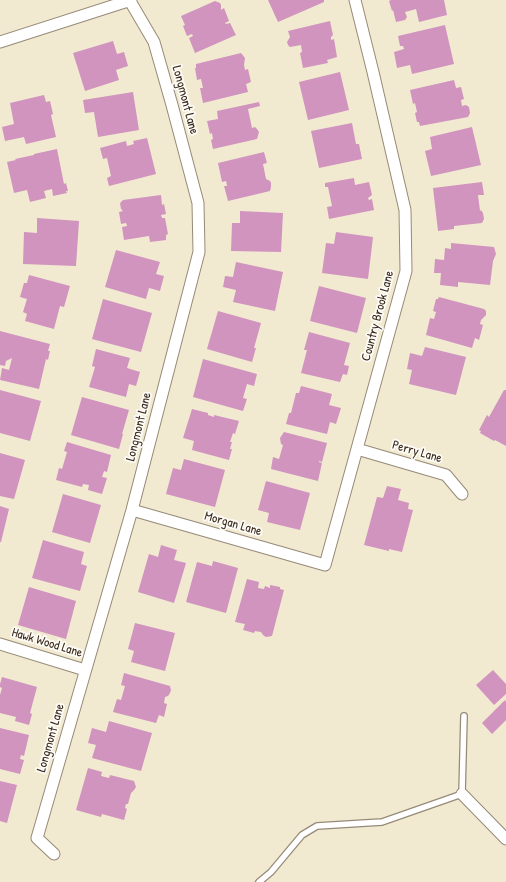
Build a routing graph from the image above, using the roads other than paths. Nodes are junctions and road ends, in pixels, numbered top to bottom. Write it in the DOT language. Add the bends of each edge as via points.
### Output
graph roads {
  1 [pos="131,0"];
  2 [pos="355,0"];
  3 [pos="0,42"];
  4 [pos="357,449"];
  5 [pos="462,494"];
  6 [pos="132,510"];
  7 [pos="325,565"];
  8 [pos="0,644"];
  9 [pos="85,670"];
  10 [pos="464,716"];
  11 [pos="462,794"];
  12 [pos="506,839"];
  13 [pos="54,854"];
  14 [pos="259,882"];
  1 -- 3 [label="street"];
  1 -- 6 [label="street, Longmont Lane" via="154,42 172,105 198,203 199,252"];
  2 -- 4 [label="street, Country Brook Lane" via="405,210 406,271"];
  4 -- 5 [label="street, Perry Lane" via="446,475"];
  4 -- 7 [label="street, Country Brook Lane"];
  6 -- 7 [label="street, Morgan Lane"];
  6 -- 9 [label="street, Longmont Lane"];
  8 -- 9 [label="street, Hawk Wood Lane"];
  9 -- 13 [label="street, Longmont Lane" via="37,838"];
  10 -- 11 [label="lane"];
  11 -- 12 [label="street"];
  11 -- 14 [label="lane" via="382,822 317,826 302,835 271,872"];
}
